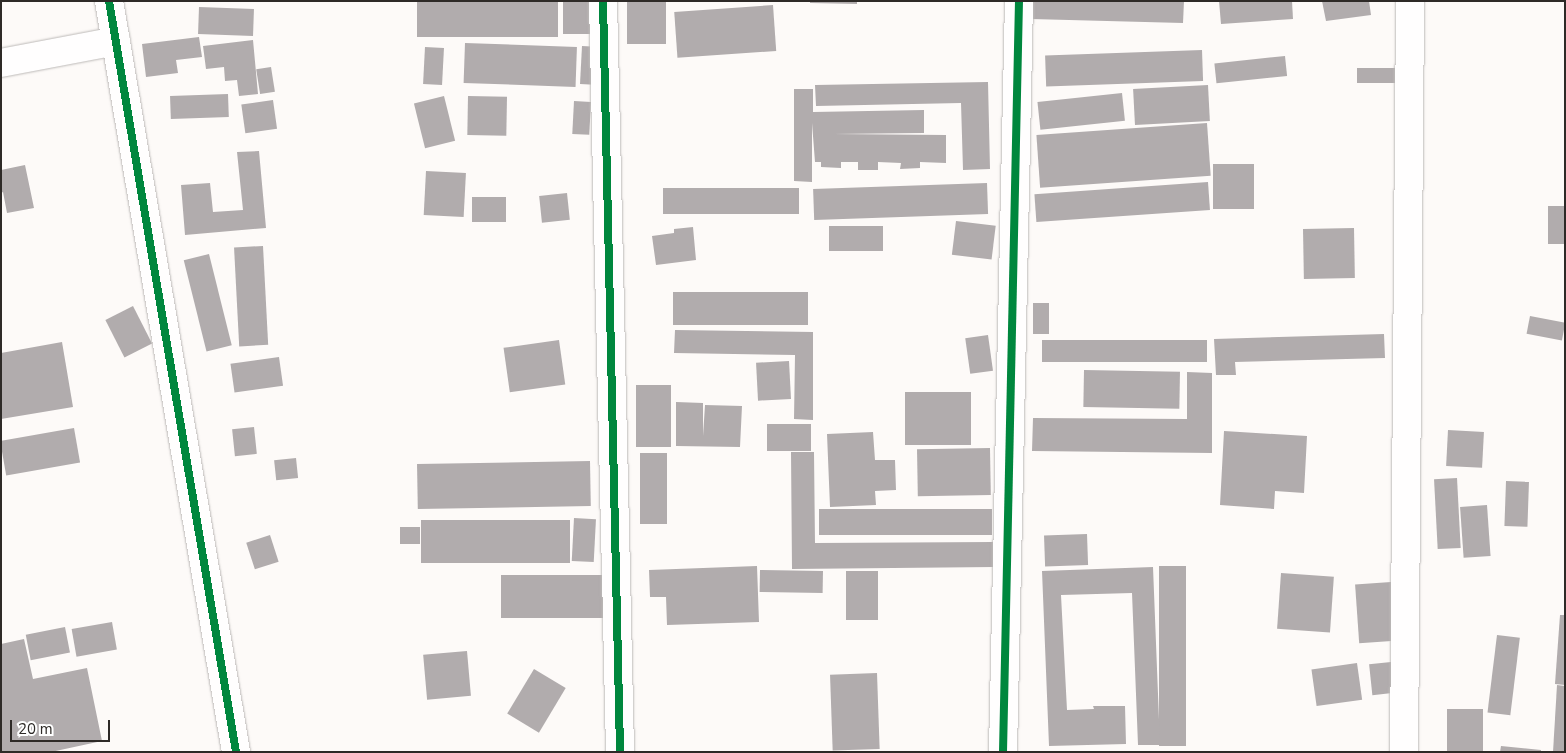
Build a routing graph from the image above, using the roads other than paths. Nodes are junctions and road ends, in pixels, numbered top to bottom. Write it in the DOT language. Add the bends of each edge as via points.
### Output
graph roads {
  1 [pos="109,1"];
  2 [pos="603,1"];
  3 [pos="1019,1"];
  4 [pos="1410,1"];
  5 [pos="116,41"];
  6 [pos="1,63"];
  7 [pos="236,752"];
  8 [pos="620,752"];
  9 [pos="1003,752"];
  10 [pos="1404,752"];
  1 -- 5 [label="street"];
  2 -- 8 [label="street"];
  3 -- 9 [label="street"];
  4 -- 10 [label="street"];
  5 -- 6 [label="street"];
  5 -- 7 [label="street"];
}
